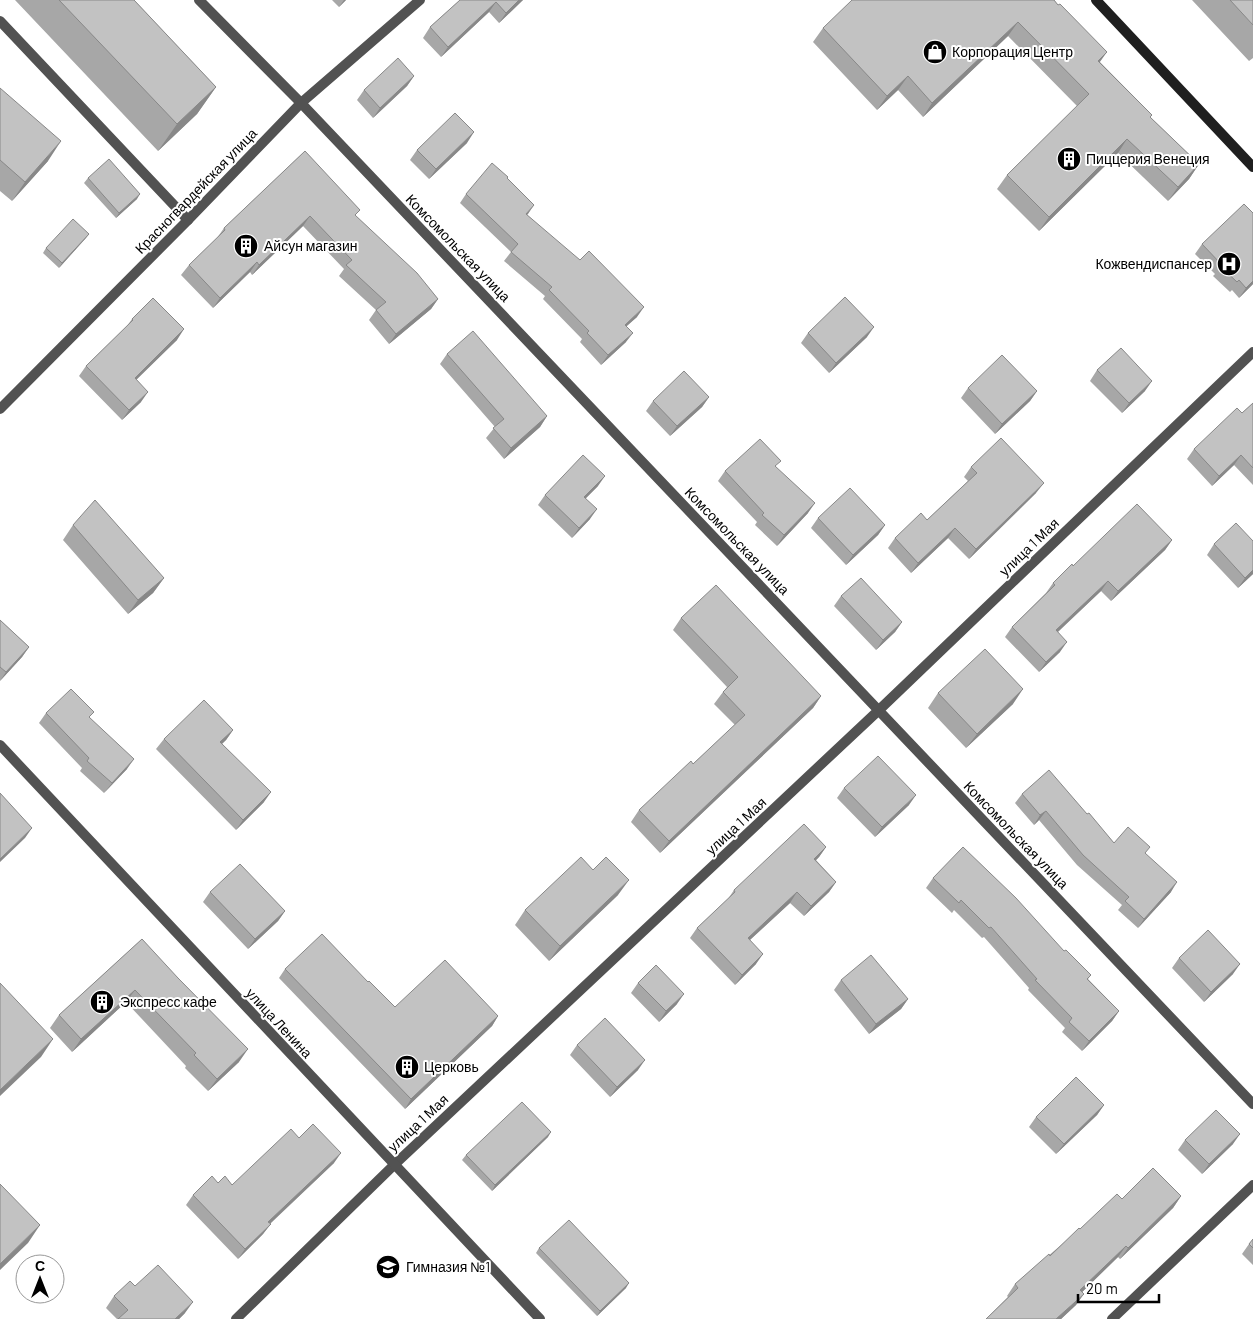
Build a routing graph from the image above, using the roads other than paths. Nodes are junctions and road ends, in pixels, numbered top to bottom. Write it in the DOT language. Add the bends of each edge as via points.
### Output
graph roads {
  1 [pos="199,0"];
  2 [pos="420,0"];
  3 [pos="1096,0"];
  4 [pos="0,22"];
  5 [pos="301,103"];
  6 [pos="1253,167"];
  7 [pos="188,220"];
  8 [pos="1253,352"];
  9 [pos="0,409"];
  10 [pos="879,710"];
  11 [pos="0,745"];
  12 [pos="1253,1104"];
  13 [pos="394,1165"];
  14 [pos="1253,1185"];
  15 [pos="236,1319"];
  16 [pos="540,1319"];
  17 [pos="1112,1319"];
  1 -- 5 [label="street, Комсомольская улица"];
  2 -- 5 [label="street, Красногвардейская улица"];
  3 -- 6 [label="main road"];
  4 -- 7 [label="street"];
  5 -- 7 [label="street, Красногвардейская улица"];
  5 -- 10 [label="street, Комсомольская улица"];
  7 -- 9 [label="street, Красногвардейская улица"];
  8 -- 10 [label="street, улица 1 Мая"];
  10 -- 12 [label="street, Комсомольская улица"];
  10 -- 13 [label="street, улица 1 Мая"];
  11 -- 13 [label="street, улица Ленина"];
  13 -- 15 [label="street, улица 1 Мая"];
  13 -- 16 [label="street, улица Ленина"];
  14 -- 17 [label="street"];
}
